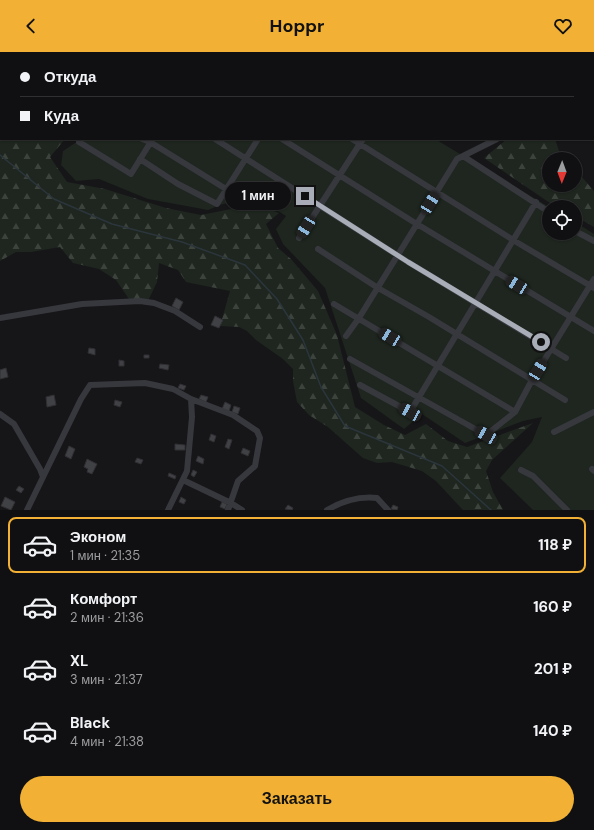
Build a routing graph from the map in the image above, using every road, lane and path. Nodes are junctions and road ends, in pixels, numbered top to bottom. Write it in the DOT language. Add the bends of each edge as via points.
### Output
graph roads {
  1 [pos="217,140"];
  2 [pos="257,140"];
  3 [pos="284,140"];
  4 [pos="495,140"];
  5 [pos="151,141"];
  6 [pos="79,142"];
  7 [pos="362,142"];
  8 [pos="463,156"];
  9 [pos="140,159"];
  10 [pos="246,159"];
  11 [pos="341,176"];
  12 [pos="226,189"];
  13 [pos="437,192"];
  14 [pos="536,202"];
  15 [pos="244,203"];
  16 [pos="320,206"];
  17 [pos="542,207"];
  18 [pos="417,224"];
  19 [pos="582,234"];
  20 [pos="299,238"];
  21 [pos="513,240"];
  22 [pos="594,241"];
  23 [pos="318,249"];
  24 [pos="398,255"];
  25 [pos="494,270"];
  26 [pos="594,279"];
  27 [pos="592,287"];
  28 [pos="378,288"];
  29 [pos="476,302"];
  30 [pos="334,304"];
  31 [pos="571,317"];
  32 [pos="0,318"];
  33 [pos="359,318"];
  34 [pos="200,327"];
  35 [pos="594,331"];
  36 [pos="456,333"];
  37 [pos="346,336"];
  38 [pos="551,349"];
  39 [pos="566,358"];
  40 [pos="350,359"];
  41 [pos="437,364"];
  42 [pos="532,380"];
  43 [pos="360,385"];
  44 [pos="419,396"];
  45 [pos="191,399"];
  46 [pos="565,400"];
  47 [pos="515,412"];
  48 [pos="594,412"];
  49 [pos="0,414"];
  50 [pos="554,432"];
  51 [pos="521,470"];
  52 [pos="43,478"];
  53 [pos="183,480"];
  54 [pos="231,503"];
  55 [pos="27,510"];
  56 [pos="168,510"];
  57 [pos="228,510"];
  58 [pos="242,510"];
  59 [pos="327,510"];
  60 [pos="388,510"];
  61 [pos="567,510"];
  1 -- 10 [label="street"];
  2 -- 10 [label="street"];
  3 -- 11 [label="street"];
  4 -- 8 [label="street"];
  5 -- 9 [label="street"];
  5 -- 12 [label="street"];
  6 -- 9 [label="street" via="132,174"];
  7 -- 11 [label="street"];
  7 -- 13 [label="street"];
  8 -- 13 [label="street" via="457,159"];
  8 -- 14 [label="street"];
  9 -- 12 [label="street" via="178,184 217,204"];
  10 -- 12 [label="street"];
  10 -- 16 [label="street"];
  11 -- 16 [label="street"];
  11 -- 18 [label="street"];
  12 -- 15 [label="street"];
  13 -- 18 [label="street"];
  13 -- 21 [label="street"];
  14 -- 17 [label="street"];
  14 -- 21 [label="street"];
  16 -- 20 [label="street"];
  16 -- 24 [label="street"];
  18 -- 24 [label="street"];
  18 -- 25 [label="street"];
  19 -- 22 [label="street"];
  21 -- 25 [label="street"];
  21 -- 27 [label="street"];
  23 -- 28 [label="street"];
  24 -- 28 [label="street"];
  24 -- 29 [label="street"];
  25 -- 29 [label="street"];
  25 -- 31 [label="street"];
  26 -- 27 [label="street"];
  27 -- 31 [label="street"];
  28 -- 33 [label="street"];
  28 -- 36 [label="street"];
  29 -- 36 [label="street"];
  29 -- 38 [label="street"];
  30 -- 33 [label="street"];
  31 -- 35 [label="street"];
  31 -- 38 [label="street"];
  32 -- 34 [label="street" via="82,304 140,301 175,311"];
  33 -- 37 [label="street"];
  33 -- 41 [label="street"];
  36 -- 41 [label="street"];
  36 -- 42 [label="street"];
  38 -- 39 [label="street"];
  38 -- 42 [label="street"];
  40 -- 44 [label="street"];
  41 -- 44 [label="street"];
  41 -- 47 [label="street"];
  42 -- 46 [label="street"];
  42 -- 47 [label="street"];
  43 -- 44 [label="street" via="410,412"];
  44 -- 47 [label="street" via="486,435"];
  45 -- 52 [label="street" via="173,390 145,383 90,385"];
  45 -- 53 [label="street" via="187,471"];
  45 -- 54 [label="street" via="233,415 257,431 260,438 255,466 238,482"];
  48 -- 50 [label="street"];
  49 -- 52 [label="street" via="14,424"];
  51 -- 61 [label="street" via="533,476"];
  52 -- 55 [label="street"];
  53 -- 54 [label="street"];
  53 -- 56 [label="street"];
  54 -- 57 [label="street"];
  54 -- 58 [label="street"];
  59 -- 60 [label="street" via="344,501 364,497 377,498"];
}
